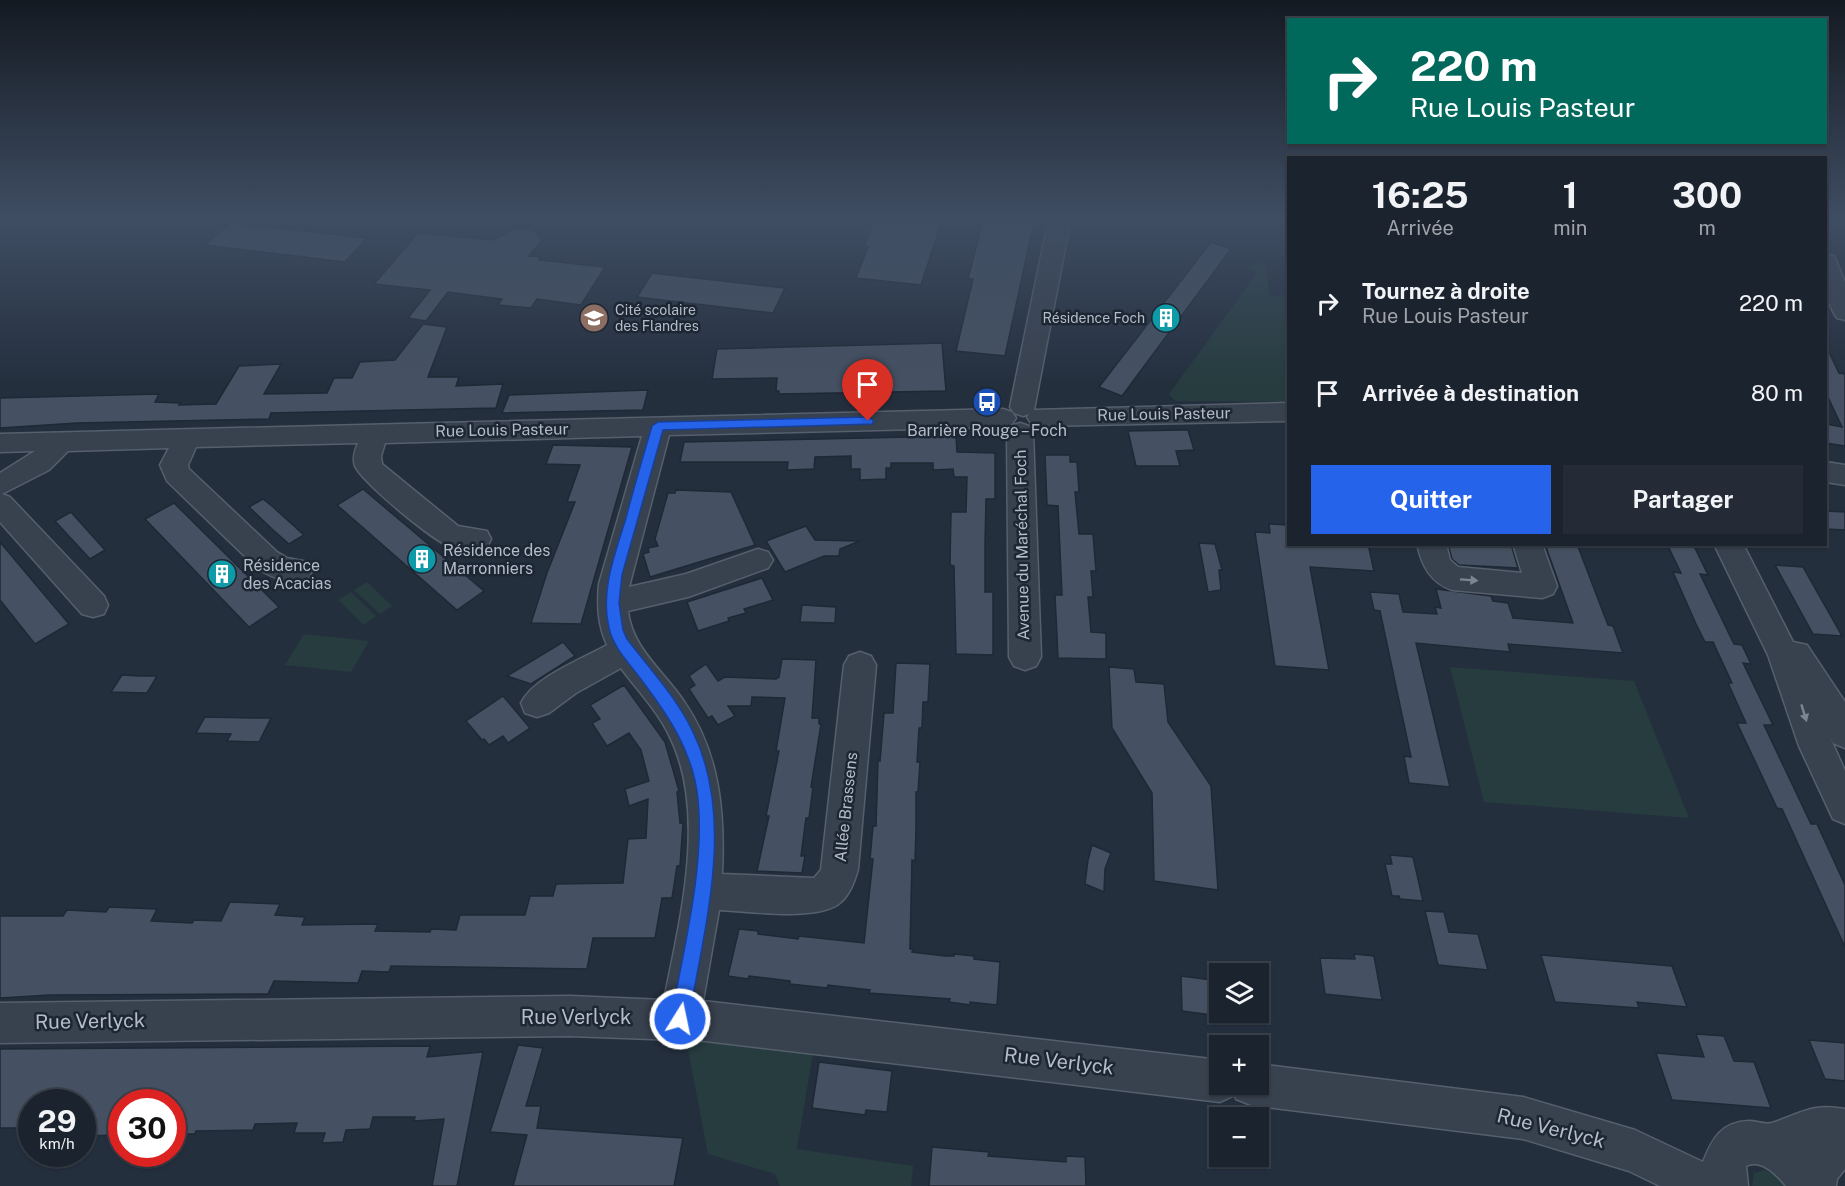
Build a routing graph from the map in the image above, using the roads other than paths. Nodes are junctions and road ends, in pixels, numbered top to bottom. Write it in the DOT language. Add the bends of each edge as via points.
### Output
graph roads {
  1 [pos="1049,272"];
  2 [pos="1830,272"];
  3 [pos="1827,311"];
  4 [pos="1845,313"];
  5 [pos="1287,412"];
  6 [pos="1021,418"];
  7 [pos="658,426"];
  8 [pos="375,433"];
  9 [pos="187,437"];
  10 [pos="62,441"];
  11 [pos="0,443"];
  12 [pos="1827,472"];
  13 [pos="1845,475"];
  14 [pos="0,485"];
  15 [pos="0,504"];
  16 [pos="477,539"];
  17 [pos="1432,546"];
  18 [pos="1528,546"];
  19 [pos="1729,546"];
  20 [pos="758,561"];
  21 [pos="298,570"];
  22 [pos="612,603"];
  23 [pos="93,605"];
  24 [pos="1767,619"];
  25 [pos="626,650"];
  26 [pos="1025,657"];
  27 [pos="861,665"];
  28 [pos="537,704"];
  29 [pos="1845,733"];
  30 [pos="1845,808"];
  31 [pos="701,891"];
  32 [pos="680,1019"];
  33 [pos="0,1023"];
  34 [pos="1209,1080"];
  35 [pos="1269,1086"];
  36 [pos="1845,1130"];
  37 [pos="1845,1144"];
  38 [pos="1766,1145"];
  39 [pos="1719,1176"];
  40 [pos="1813,1186"];
  1 -- 6 [label="street, Avenue du Maréchal Foch"];
  2 -- 4 [label="street"];
  3 -- 4 [label="street"];
  5 -- 6 [label="street, Rue Louis Pasteur"];
  6 -- 7 [label="street, Rue Louis Pasteur"];
  6 -- 26 [label="street, Avenue du Maréchal Foch"];
  7 -- 8 [label="street, Rue Louis Pasteur"];
  7 -- 22 [label="street" via="616,575"];
  8 -- 9 [label="street, Rue Louis Pasteur"];
  8 -- 16 [label="street" via="366,457 371,470 448,534 465,540"];
  9 -- 10 [label="street, Rue Louis Pasteur"];
  9 -- 21 [label="street" via="174,465 177,474 273,566"];
  10 -- 11 [label="street, Rue Louis Pasteur"];
  10 -- 14 [label="street" via="39,464"];
  12 -- 13 [label="street"];
  15 -- 23 [label="street"];
  17 -- 18 [label="street, one-way" via="1437,565 1452,578 1542,585"];
  19 -- 24 [label="street"];
  20 -- 22 [label="street" via="688,585"];
  22 -- 25 [label="street" via="616,630"];
  24 -- 29 [label="street" via="1806,668"];
  24 -- 30 [label="street, one-way" via="1792,675 1816,746"];
  25 -- 28 [label="street"];
  25 -- 31 [label="street" via="673,710 699,765 708,817"];
  27 -- 31 [label="street, Allée Brassens" via="840,869 835,882 815,896"];
  31 -- 32 [label="street"];
  32 -- 33 [label="street, Rue Verlyck" via="570,1016"];
  32 -- 34 [label="street, Rue Verlyck"];
  35 -- 39 [label="street, Rue Verlyck" via="1523,1118"];
  36 -- 38 [label="street" via="1811,1130"];
  37 -- 40 [label="street" via="1820,1164"];
  38 -- 39 [label="street" via="1744,1142 1733,1147"];
  38 -- 40 [label="street" via="1793,1161"];
}
